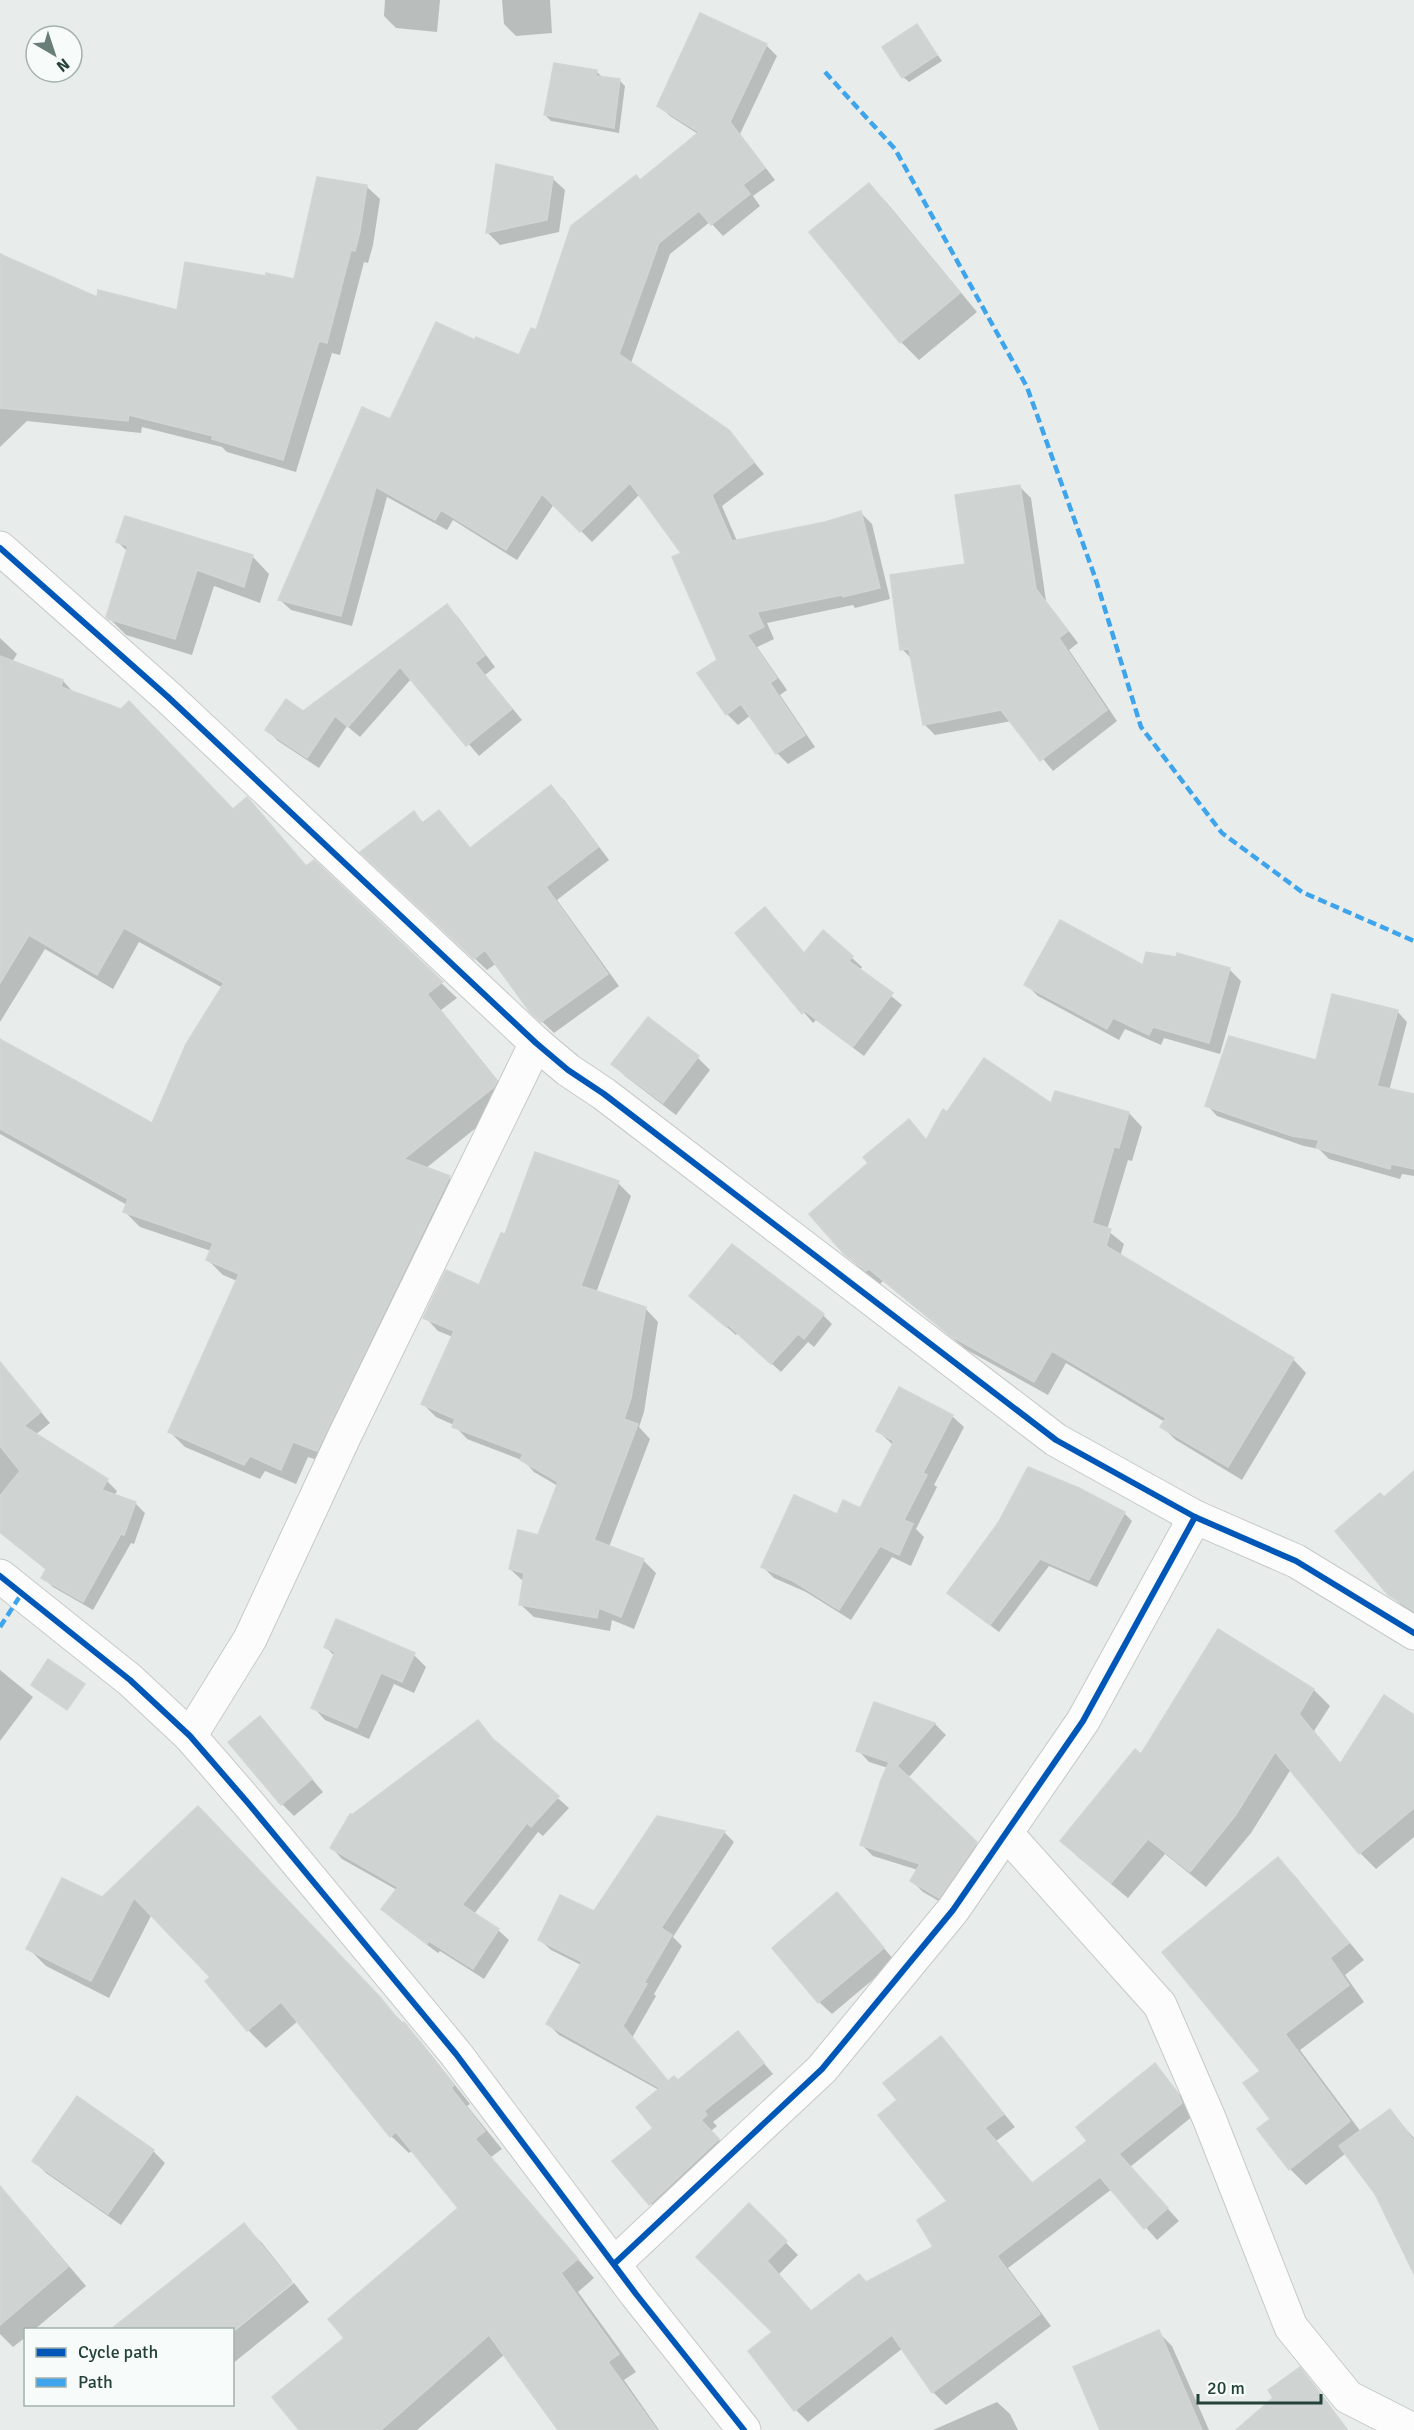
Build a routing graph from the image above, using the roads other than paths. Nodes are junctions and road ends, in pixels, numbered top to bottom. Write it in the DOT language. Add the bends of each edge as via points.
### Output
graph roads {
  1 [pos="0,548"];
  2 [pos="536,1043"];
  3 [pos="1195,1517"];
  4 [pos="0,1576"];
  5 [pos="1414,1633"];
  6 [pos="190,1737"];
  7 [pos="1006,1833"];
  8 [pos="614,2264"];
  9 [pos="744,2430"];
  10 [pos="1413,2430"];
  1 -- 2 [label="street" via="168,697"];
  2 -- 3 [label="street" via="1056,1440"];
  2 -- 6 [label="street" via="250,1639"];
  3 -- 5 [label="street" via="1296,1561"];
  3 -- 7 [label="street" via="1083,1720"];
  4 -- 6 [label="street" via="130,1680"];
  6 -- 8 [label="street" via="456,2054"];
  7 -- 8 [label="street" via="953,1910 822,2069"];
  7 -- 10 [label="street" via="1160,2005 1291,2327 1348,2397"];
  8 -- 9 [label="street"];
}
